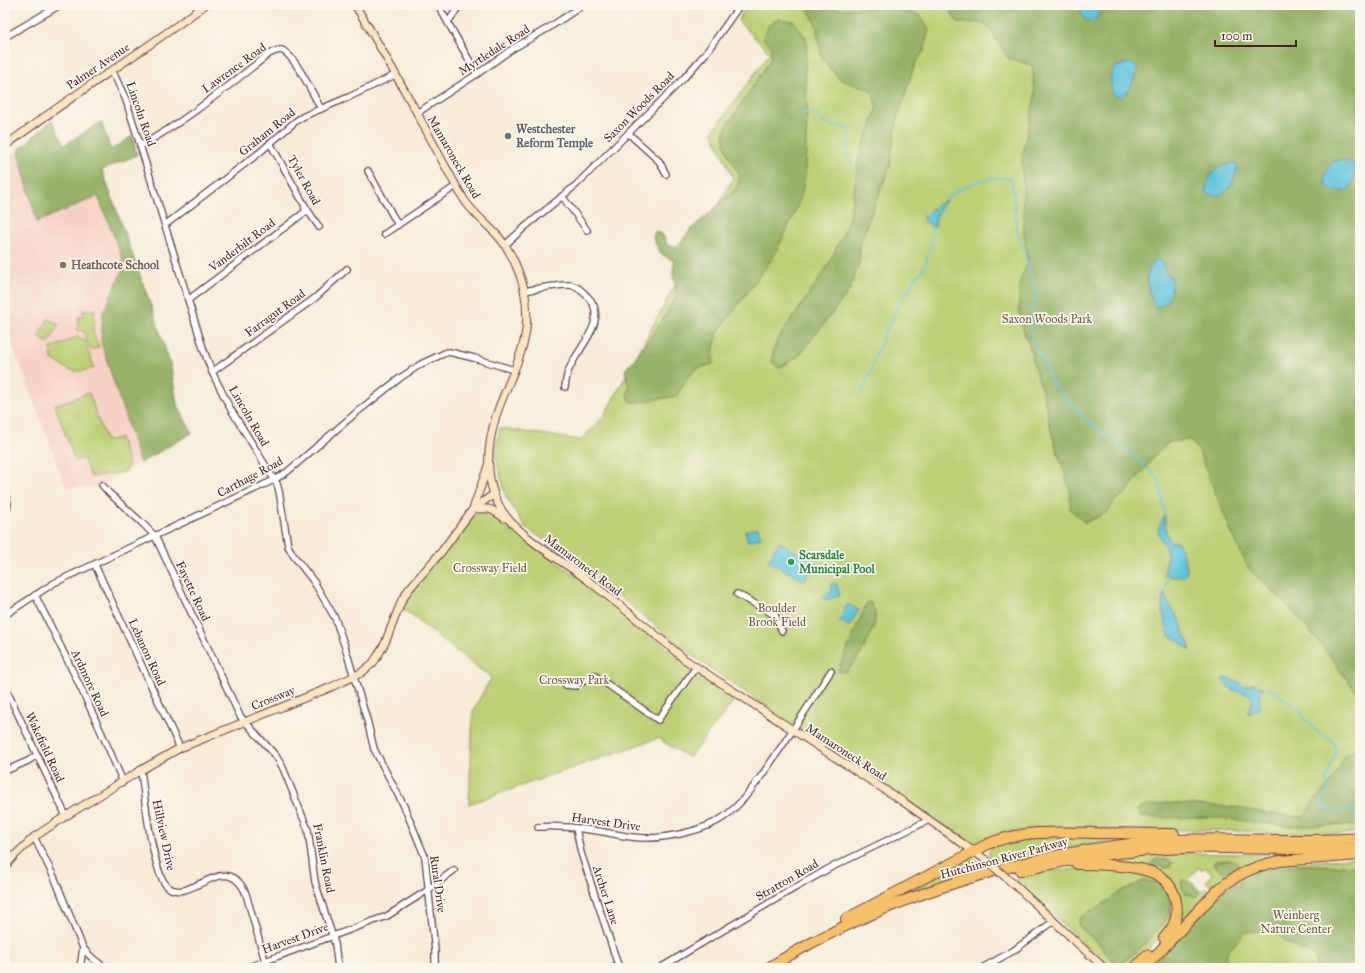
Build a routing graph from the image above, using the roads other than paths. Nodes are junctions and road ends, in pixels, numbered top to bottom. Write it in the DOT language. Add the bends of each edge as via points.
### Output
graph roads {
  1 [pos="60,5"];
  2 [pos="205,5"];
  3 [pos="355,5"];
  4 [pos="438,5"];
  5 [pos="460,5"];
  6 [pos="583,5"];
  7 [pos="740,5"];
  8 [pos="448,22"];
  9 [pos="5,37"];
  10 [pos="112,70"];
  11 [pos="477,74"];
  12 [pos="395,75"];
  13 [pos="322,109"];
  14 [pos="417,113"];
  15 [pos="629,134"];
  16 [pos="270,143"];
  17 [pos="5,146"];
  18 [pos="140,146"];
  19 [pos="368,171"];
  20 [pos="666,174"];
  21 [pos="456,186"];
  22 [pos="562,196"];
  23 [pos="305,206"];
  24 [pos="165,225"];
  25 [pos="398,225"];
  26 [pos="319,228"];
  27 [pos="587,230"];
  28 [pos="384,234"];
  29 [pos="505,245"];
  30 [pos="347,269"];
  31 [pos="524,291"];
  32 [pos="188,300"];
  33 [pos="514,370"];
  34 [pos="212,372"];
  35 [pos="565,387"];
  36 [pos="489,464"];
  37 [pos="274,480"];
  38 [pos="102,485"];
  39 [pos="5,494"];
  40 [pos="494,494"];
  41 [pos="473,509"];
  42 [pos="5,515"];
  43 [pos="516,526"];
  44 [pos="155,536"];
  45 [pos="95,565"];
  46 [pos="35,594"];
  47 [pos="737,594"];
  48 [pos="5,615"];
  49 [pos="782,631"];
  50 [pos="696,667"];
  51 [pos="831,671"];
  52 [pos="354,677"];
  53 [pos="566,685"];
  54 [pos="5,687"];
  55 [pos="244,721"];
  56 [pos="793,731"];
  57 [pos="180,748"];
  58 [pos="37,755"];
  59 [pos="381,764"];
  60 [pos="141,770"];
  61 [pos="5,771"];
  62 [pos="123,782"];
  63 [pos="66,816"];
  64 [pos="929,820"];
  65 [pos="538,827"];
  66 [pos="576,828"];
  67 [pos="34,837"];
  68 [pos="1360,838"];
  69 [pos="1234,839"];
  70 [pos="1360,848"];
  71 [pos="975,851"];
  72 [pos="1360,855"];
  73 [pos="1043,866"];
  74 [pos="5,867"];
  75 [pos="454,870"];
  76 [pos="428,890"];
  77 [pos="1054,921"];
  78 [pos="333,936"];
  79 [pos="83,948"];
  80 [pos="795,951"];
  81 [pos="265,961"];
  82 [pos="80,968"];
  83 [pos="107,968"];
  84 [pos="246,968"];
  85 [pos="338,968"];
  86 [pos="435,968"];
  87 [pos="619,968"];
  88 [pos="660,968"];
  89 [pos="768,968"];
  90 [pos="780,968"];
  91 [pos="982,968"];
  92 [pos="1104,968"];
  93 [pos="1135,968"];
  94 [pos="1144,968"];
  1 -- 9 [label="street"];
  2 -- 10 [label="street, Palmer Avenue"];
  3 -- 12 [label="street, Mamaroneck Road"];
  4 -- 8 [label="street"];
  5 -- 8 [label="street"];
  6 -- 11 [label="street, Myrtledale Road"];
  7 -- 15 [label="street, Saxon Woods Road" via="694,67"];
  8 -- 11 [label="street"];
  10 -- 17 [label="street, Palmer Avenue"];
  10 -- 18 [label="street, Lincoln Road" via="126,100"];
  11 -- 14 [label="street, Myrtledale Road"];
  12 -- 13 [label="street, Graham Road"];
  12 -- 14 [label="street, Mamaroneck Road"];
  13 -- 16 [label="street, Graham Road" via="296,121"];
  13 -- 18 [label="street, Lawrence Road" via="295,63 281,50 269,54 199,107"];
  14 -- 21 [label="street, Mamaroneck Road"];
  15 -- 20 [label="street" via="659,161"];
  15 -- 22 [label="street, Saxon Woods Road"];
  16 -- 23 [label="street, Tyler Road"];
  16 -- 24 [label="street, Graham Road"];
  18 -- 24 [label="street, Lincoln Road"];
  19 -- 25 [label="street"];
  21 -- 25 [label="street"];
  21 -- 29 [label="street, Mamaroneck Road" via="472,210"];
  22 -- 27 [label="street"];
  22 -- 29 [label="street, Saxon Woods Road"];
  23 -- 26 [label="street, Tyler Road"];
  23 -- 32 [label="street, Vanderbilt Road" via="305,212"];
  24 -- 32 [label="street, Lincoln Road"];
  25 -- 28 [label="street"];
  29 -- 31 [label="street, Mamaroneck Road" via="515,262"];
  30 -- 34 [label="street, Farragut Road" via="315,298"];
  31 -- 33 [label="street, Mamaroneck Road" via="526,334"];
  31 -- 35 [label="street" via="571,286 582,291 594,308 596,322 568,371"];
  32 -- 34 [label="street, Lincoln Road"];
  33 -- 36 [label="street, Mamaroneck Road" via="493,425"];
  33 -- 37 [label="street, Carthage Road" via="449,352 421,364 400,378"];
  34 -- 37 [label="street, Lincoln Road" via="230,408"];
  36 -- 40 [label="street, Mamaroneck Road"];
  36 -- 41 [label="street"];
  37 -- 44 [label="street, Carthage Road"];
  37 -- 52 [label="street, Lincoln Road" via="279,491 288,546 292,555 314,582 335,618"];
  38 -- 44 [label="street, Fayette Road"];
  39 -- 42 [label="street" via="8,504"];
  40 -- 41 [label="street, Crossway"];
  40 -- 43 [label="street, Mamaroneck Road" via="501,509"];
  41 -- 43 [label="street" via="493,509"];
  41 -- 52 [label="street, Crossway" via="442,551 409,589 385,643 373,663"];
  43 -- 50 [label="street, Mamaroneck Road"];
  44 -- 45 [label="street, Carthage Road"];
  44 -- 55 [label="street, Fayette Road"];
  45 -- 46 [label="street, Carthage Road"];
  45 -- 57 [label="street, Lebanon Road"];
  46 -- 48 [label="street, Carthage Road"];
  46 -- 62 [label="street, Ardmore Road" via="72,668"];
  47 -- 49 [label="street" via="775,615"];
  50 -- 53 [label="street" via="658,720 594,675 576,686"];
  50 -- 56 [label="street, Mamaroneck Road"];
  51 -- 56 [label="street, Harvest Drive"];
  52 -- 55 [label="street, Crossway"];
  52 -- 59 [label="street, Lincoln Road"];
  54 -- 58 [label="street, Wakefield Road"];
  55 -- 57 [label="street, Crossway"];
  55 -- 78 [label="street, Franklin Road" via="276,756 286,775 308,830 314,882"];
  56 -- 64 [label="street, Mamaroneck Road"];
  56 -- 66 [label="street, Harvest Drive" via="741,804 713,823 687,833 662,838 632,838"];
  57 -- 60 [label="street, Crossway"];
  58 -- 61 [label="street"];
  58 -- 63 [label="street, Wakefield Road"];
  59 -- 76 [label="street, Rural Drive" via="404,806 425,857"];
  60 -- 62 [label="street, Crossway"];
  60 -- 81 [label="street, Hillview Drive" via="150,835 163,881 168,887 182,890 222,876 236,879 242,884 246,894"];
  62 -- 63 [label="street, Crossway"];
  63 -- 67 [label="street, Crossway"];
  64 -- 71 [label="street, Mamaroneck Road"];
  64 -- 88 [label="street, Stratton Road" via="828,869"];
  65 -- 66 [label="street, Harvest Drive"];
  66 -- 87 [label="street, Archer Lane" via="581,853"];
  67 -- 74 [label="street, Crossway"];
  67 -- 79 [label="street" via="55,879"];
  68 -- 69 [label="highway, Hutchinson River Parkway"];
  69 -- 71 [label="highway" via="1205,835 1048,832 1022,834 988,844"];
  69 -- 80 [label="highway, Hutchinson River Parkway" via="1174,840 1115,846 1024,864 946,886 884,909"];
  70 -- 73 [label="highway, Hutchinson River Parkway" via="1166,849 1105,855"];
  71 -- 77 [label="street, Mamaroneck Road, bridge"];
  71 -- 80 [label="highway" via="825,930"];
  72 -- 94 [label="highway" via="1274,862 1241,874 1218,890"];
  73 -- 90 [label="highway, Hutchinson River Parkway" via="968,886 896,911 842,935"];
  73 -- 93 [label="highway" via="1118,866 1148,871 1165,881 1176,900 1174,924"];
  75 -- 76 [label="street, Harvest Drive"];
  76 -- 78 [label="street, Harvest Drive" via="387,916"];
  76 -- 86 [label="street, Rural Drive"];
  77 -- 91 [label="street" via="1013,951"];
  77 -- 92 [label="street, Mamaroneck Road"];
  78 -- 81 [label="street, Harvest Drive"];
  78 -- 85 [label="street, Franklin Road"];
  79 -- 82 [label="street"];
  79 -- 83 [label="street" via="89,956"];
  80 -- 89 [label="highway, Hutchinson River Parkway"];
  81 -- 84 [label="street, Harvest Drive"];
}
